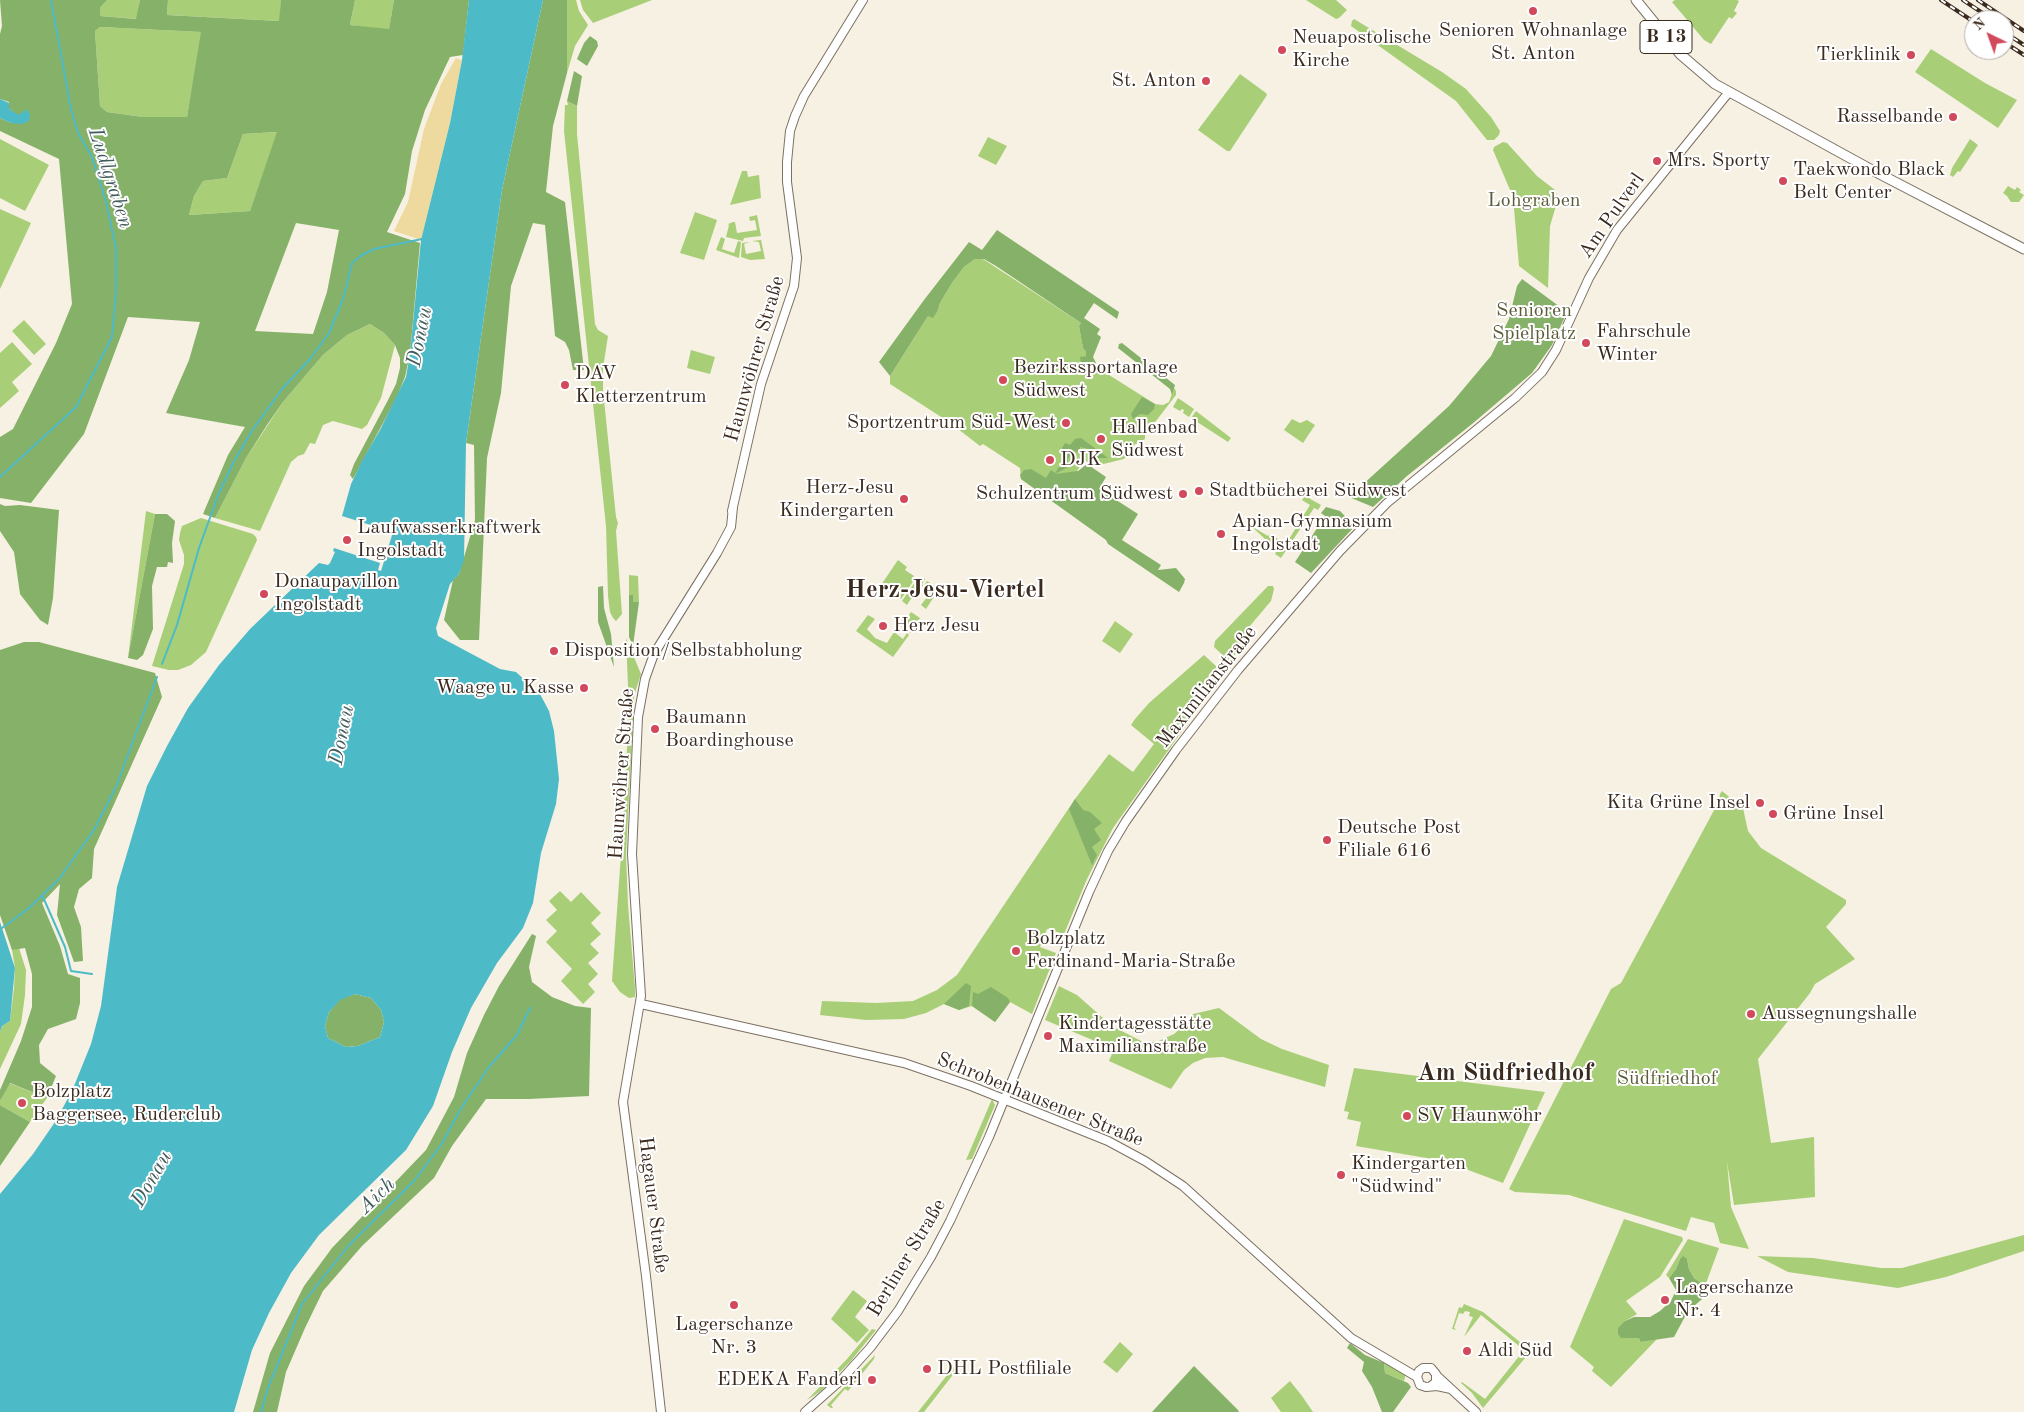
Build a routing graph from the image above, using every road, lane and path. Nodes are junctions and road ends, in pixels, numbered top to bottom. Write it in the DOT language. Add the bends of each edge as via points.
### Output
graph roads {
  1 [pos="864,0"];
  2 [pos="1636,0"];
  3 [pos="1729,92"];
  4 [pos="2024,249"];
  5 [pos="1542,372"];
  6 [pos="641,1004"];
  7 [pos="1005,1099"];
  8 [pos="1392,1363"];
  9 [pos="1421,1369"];
  10 [pos="1437,1376"];
  11 [pos="1417,1377"];
  12 [pos="1431,1386"];
  13 [pos="1451,1389"];
  14 [pos="661,1412"];
  15 [pos="806,1412"];
  16 [pos="1476,1412"];
  1 -- 6 [label="street, Haunwöhrer Straße" via="804,96 790,131 787,182 796,254 794,286 761,384 732,523 654,654 645,679 640,702 632,854"];
  2 -- 3 [label="main road, B 13" via="1680,54"];
  3 -- 4 [label="main road, B 13"];
  3 -- 5 [label="street, Am Pulverl" via="1620,225 1589,278 1556,350"];
  5 -- 7 [label="street, Maximilianstraße" via="1515,398 1404,487 1340,551 1238,670 1176,750 1126,821 1100,868"];
  6 -- 7 [label="street, Schrobenhausener Straße" via="904,1063"];
  6 -- 14 [label="street, Hagauer Straße" via="623,1102"];
  7 -- 8 [label="street, Schrobenhausener Straße" via="1108,1141 1165,1174 1194,1196 1351,1338"];
  7 -- 15 [label="street, Berliner Straße" via="950,1221 898,1311 855,1366"];
  8 -- 9 [label="street, Schrobenhausener Straße"];
  8 -- 11 [label="street, Schrobenhausener Straße"];
  9 -- 10 [label="street" via="1431,1368"];
  9 -- 11 [label="street"];
  10 -- 12 [label="street"];
  10 -- 13 [label="street"];
  11 -- 12 [label="street" via="1420,1385"];
  12 -- 13 [label="street"];
  13 -- 16 [label="street"];
}
